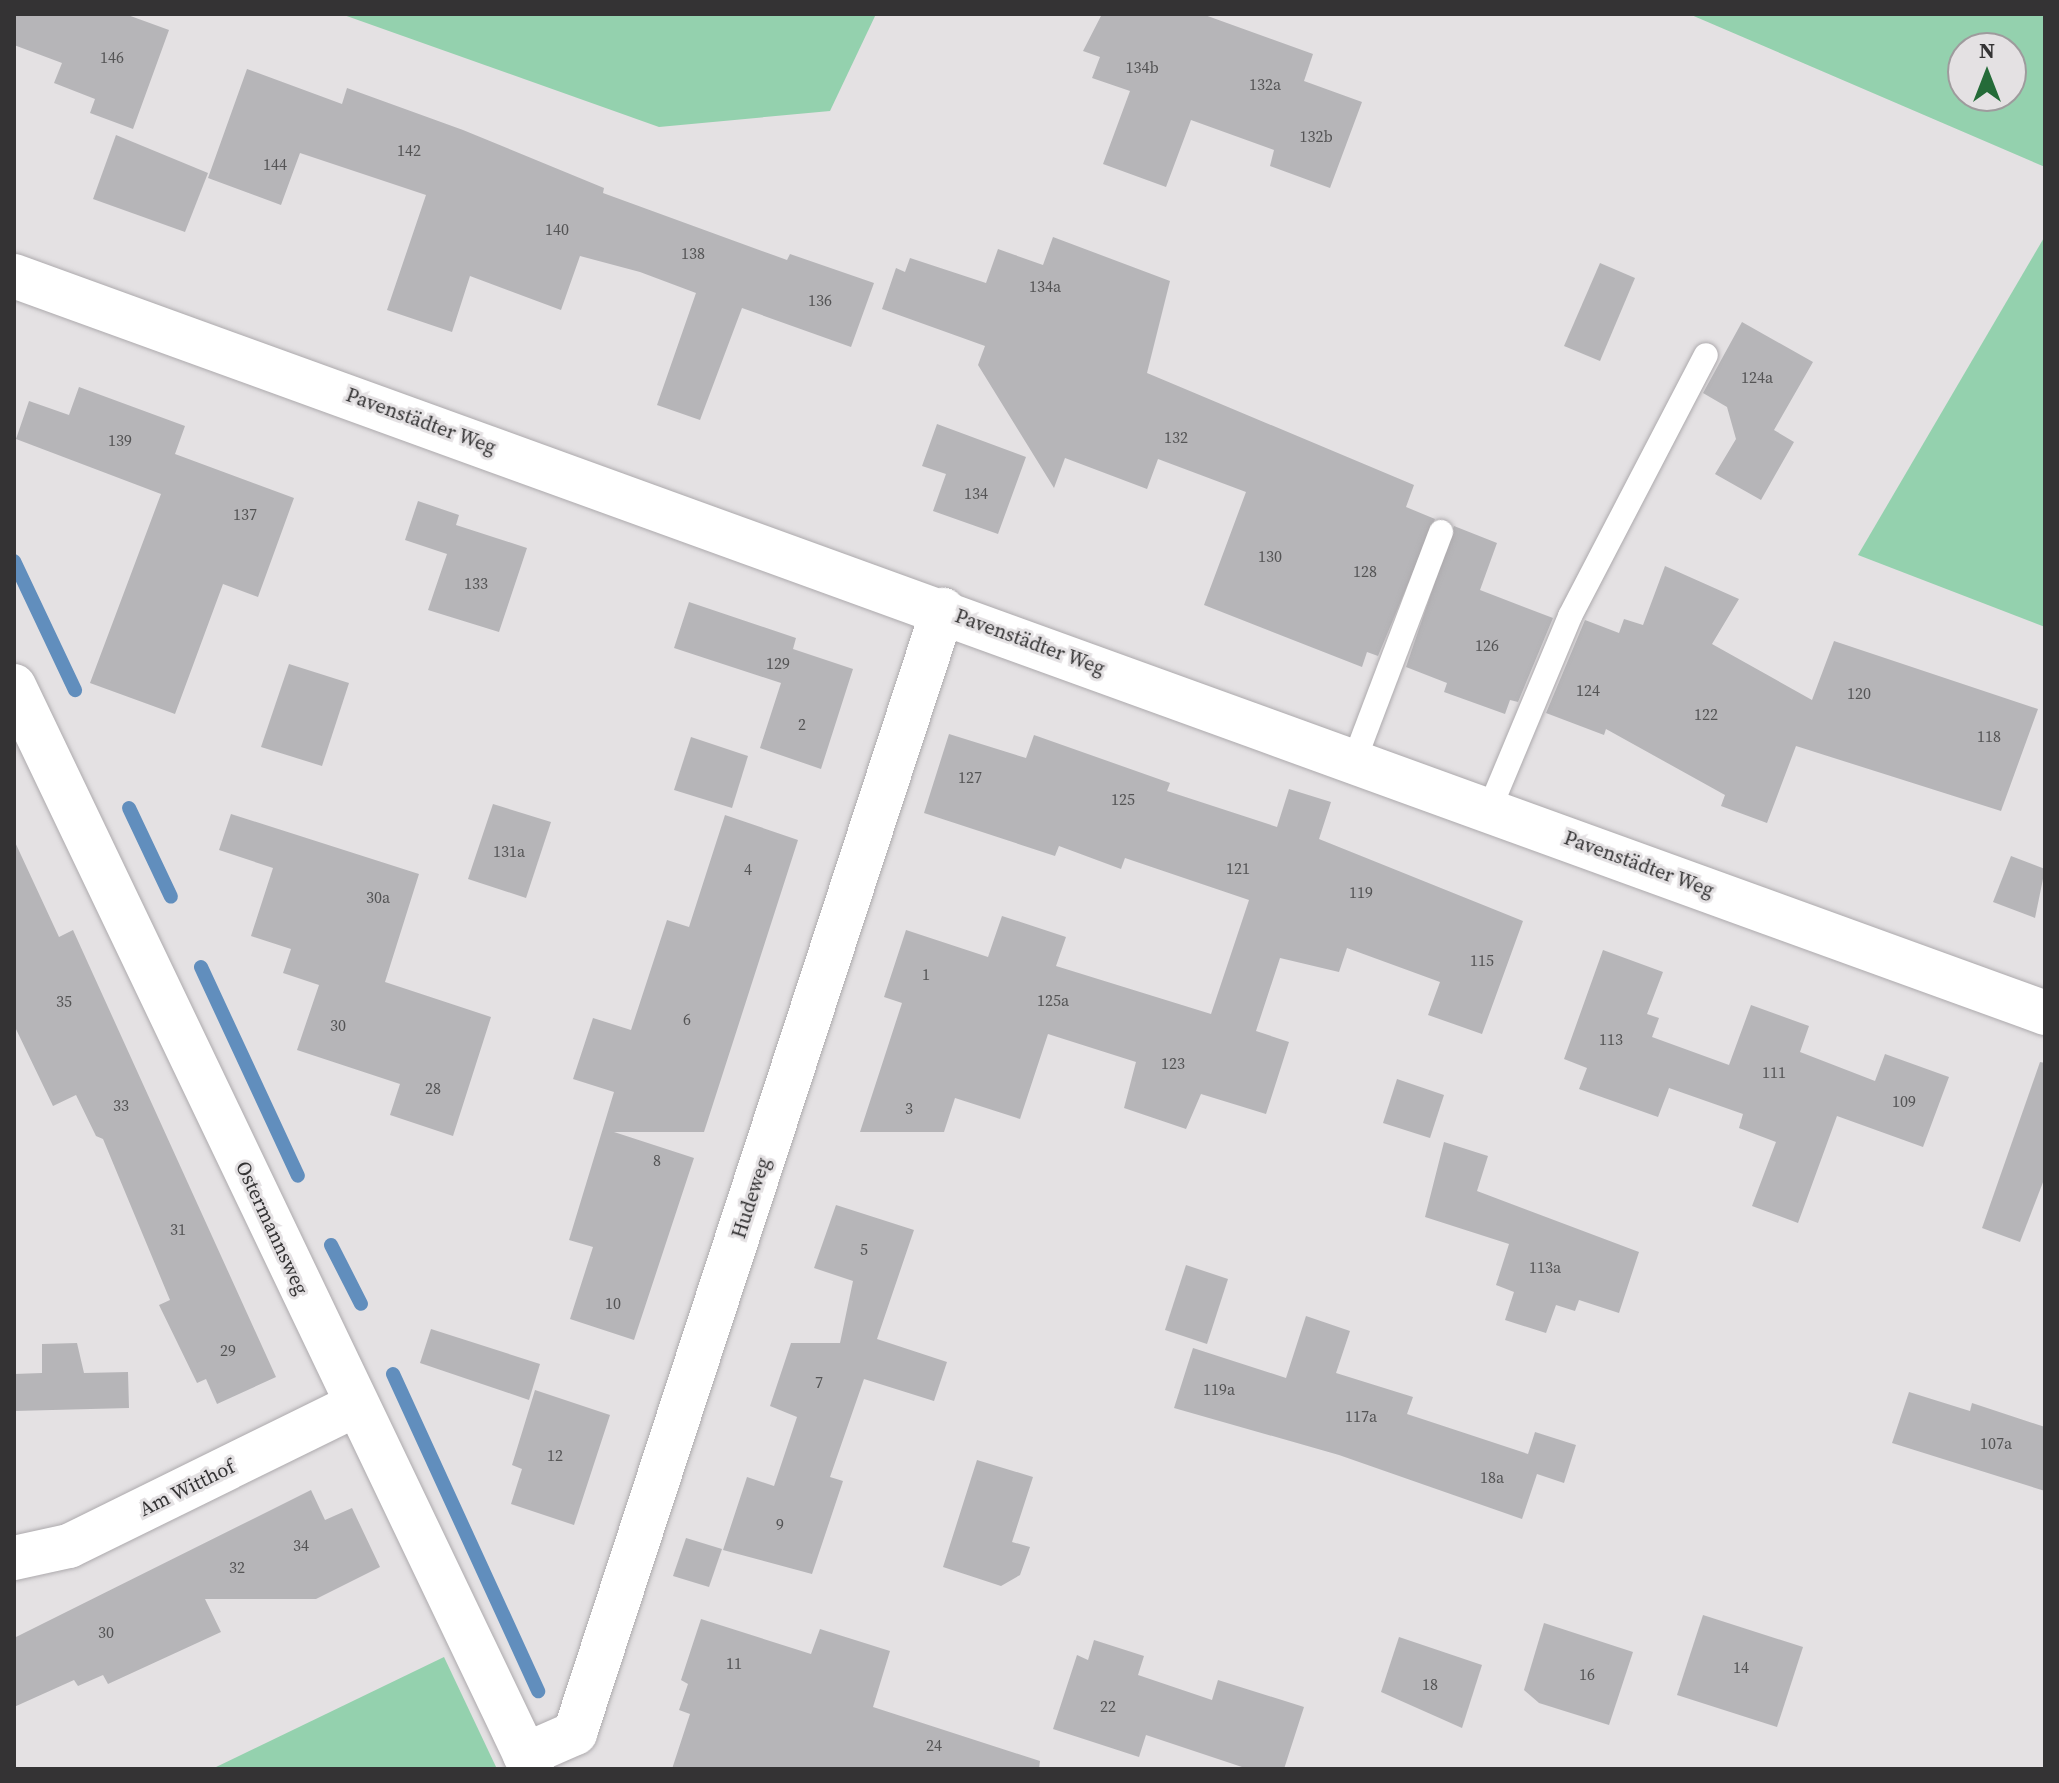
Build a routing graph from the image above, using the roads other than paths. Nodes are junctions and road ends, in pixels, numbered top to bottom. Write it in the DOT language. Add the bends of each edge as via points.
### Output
graph roads {
  1 [pos="14,276"];
  2 [pos="1706,355"];
  3 [pos="1441,532"];
  4 [pos="943,610"];
  5 [pos="14,686"];
  6 [pos="1354,761"];
  7 [pos="1489,810"];
  8 [pos="2045,1013"];
  9 [pos="356,1405"];
  10 [pos="14,1558"];
  11 [pos="528,1762"];
  1 -- 4 [label="street, Pavenstädter Weg"];
  2 -- 7 [label="lane" via="1570,616"];
  3 -- 6 [label="lane"];
  4 -- 6 [label="street, Pavenstädter Weg"];
  4 -- 11 [label="street, Hudeweg" via="575,1733"];
  5 -- 9 [label="street, Ostermannsweg"];
  6 -- 7 [label="street, Pavenstädter Weg"];
  7 -- 8 [label="street, Pavenstädter Weg"];
  9 -- 10 [label="street, Am Witthof" via="69,1546"];
  9 -- 11 [label="street, Ostermannsweg"];
}
